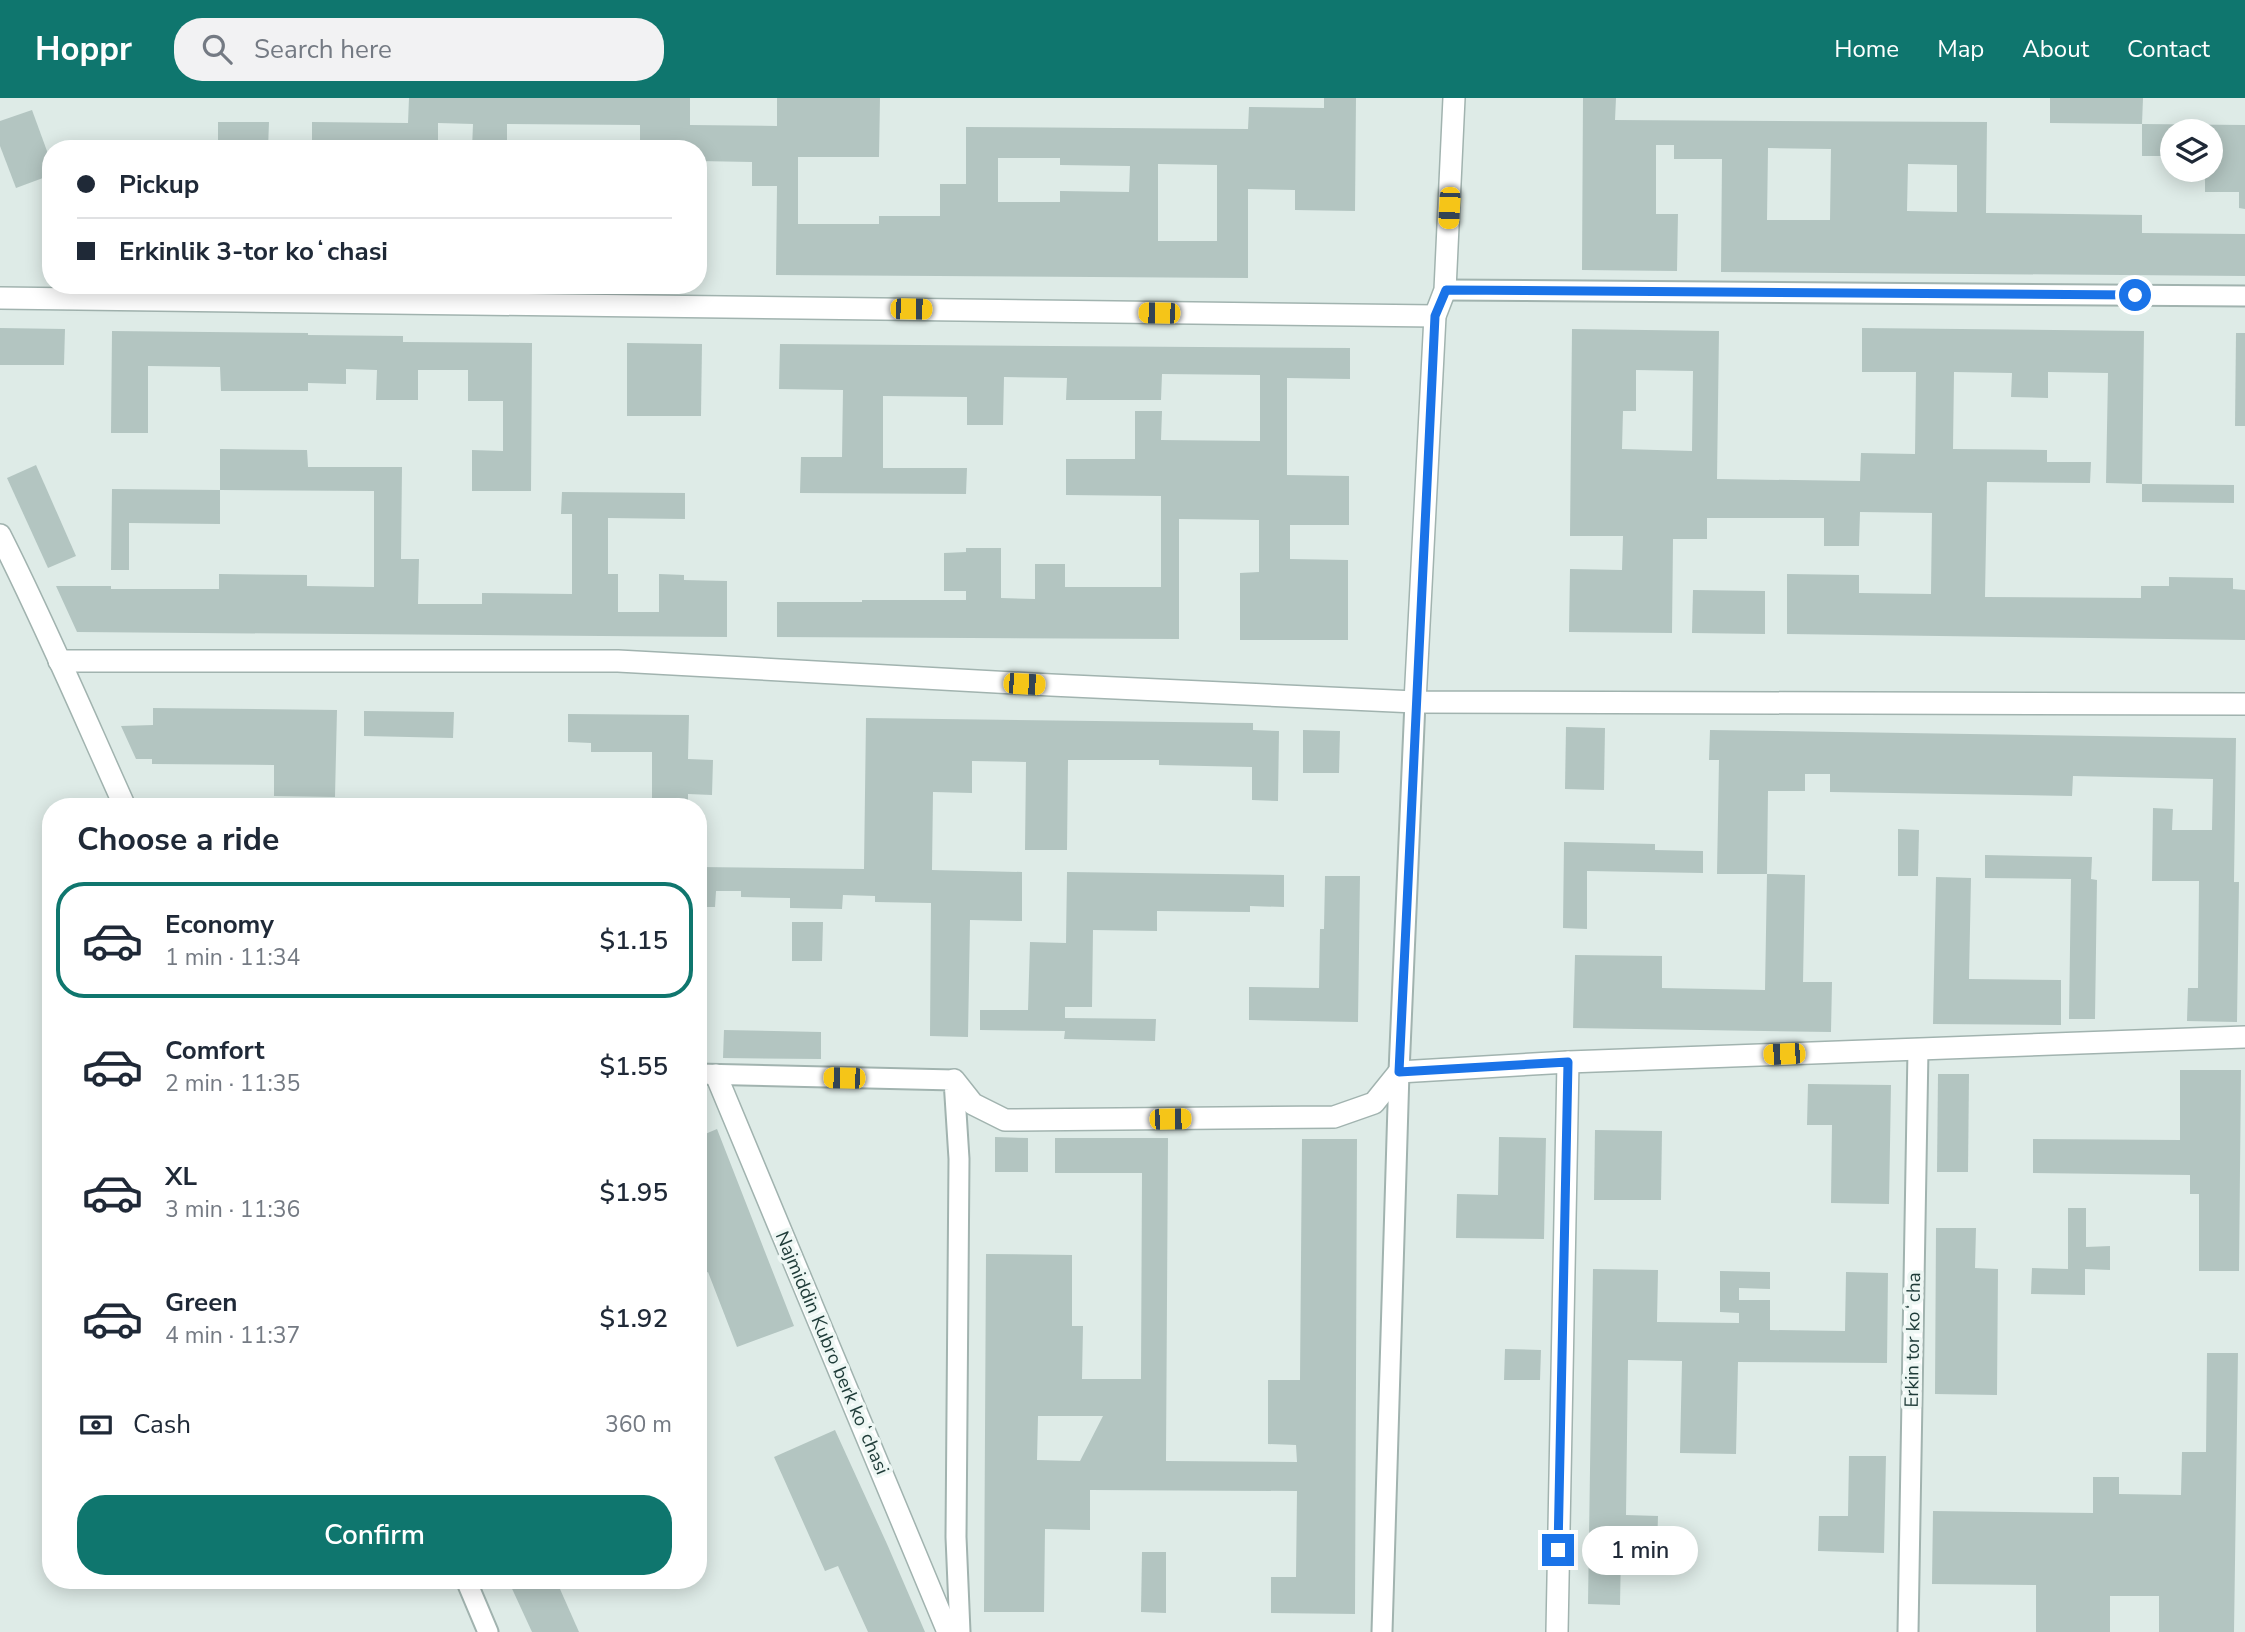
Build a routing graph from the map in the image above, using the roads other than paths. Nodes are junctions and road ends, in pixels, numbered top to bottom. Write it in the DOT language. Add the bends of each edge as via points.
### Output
graph roads {
  1 [pos="1454,98"];
  2 [pos="1446,290"];
  3 [pos="2245,296"];
  4 [pos="0,298"];
  5 [pos="1435,316"];
  6 [pos="0,534"];
  7 [pos="59,661"];
  8 [pos="1415,702"];
  9 [pos="2245,704"];
  10 [pos="121,798"];
  11 [pos="2245,1037"];
  12 [pos="1918,1049"];
  13 [pos="1568,1062"];
  14 [pos="1399,1072"];
  15 [pos="707,1074"];
  16 [pos="954,1080"];
  17 [pos="470,1589"];
  18 [pos="488,1632"];
  19 [pos="948,1632"];
  20 [pos="960,1632"];
  21 [pos="1382,1632"];
  22 [pos="1557,1632"];
  23 [pos="1908,1632"];
  1 -- 2 [label="street"];
  2 -- 3 [label="lane"];
  2 -- 5 [label="street"];
  4 -- 5 [label="street"];
  5 -- 8 [label="street"];
  6 -- 7 [label="street"];
  7 -- 8 [label="street" via="618,661"];
  7 -- 10 [label="street"];
  8 -- 9 [label="street"];
  8 -- 14 [label="lane"];
  11 -- 12 [label="street"];
  12 -- 13 [label="street"];
  12 -- 23 [label="lane, Erkin tor koʻcha"];
  13 -- 14 [label="street"];
  13 -- 22 [label="street"];
  14 -- 16 [label="street" via="1374,1103 1334,1117 1005,1120 973,1104"];
  14 -- 21 [label="lane"];
  15 -- 16 [label="lane"];
  15 -- 19 [label="street, Najmiddin Kubro berk koʻchasi"];
  16 -- 20 [label="lane" via="959,1159 956,1537"];
  17 -- 18 [label="lane"];
}
